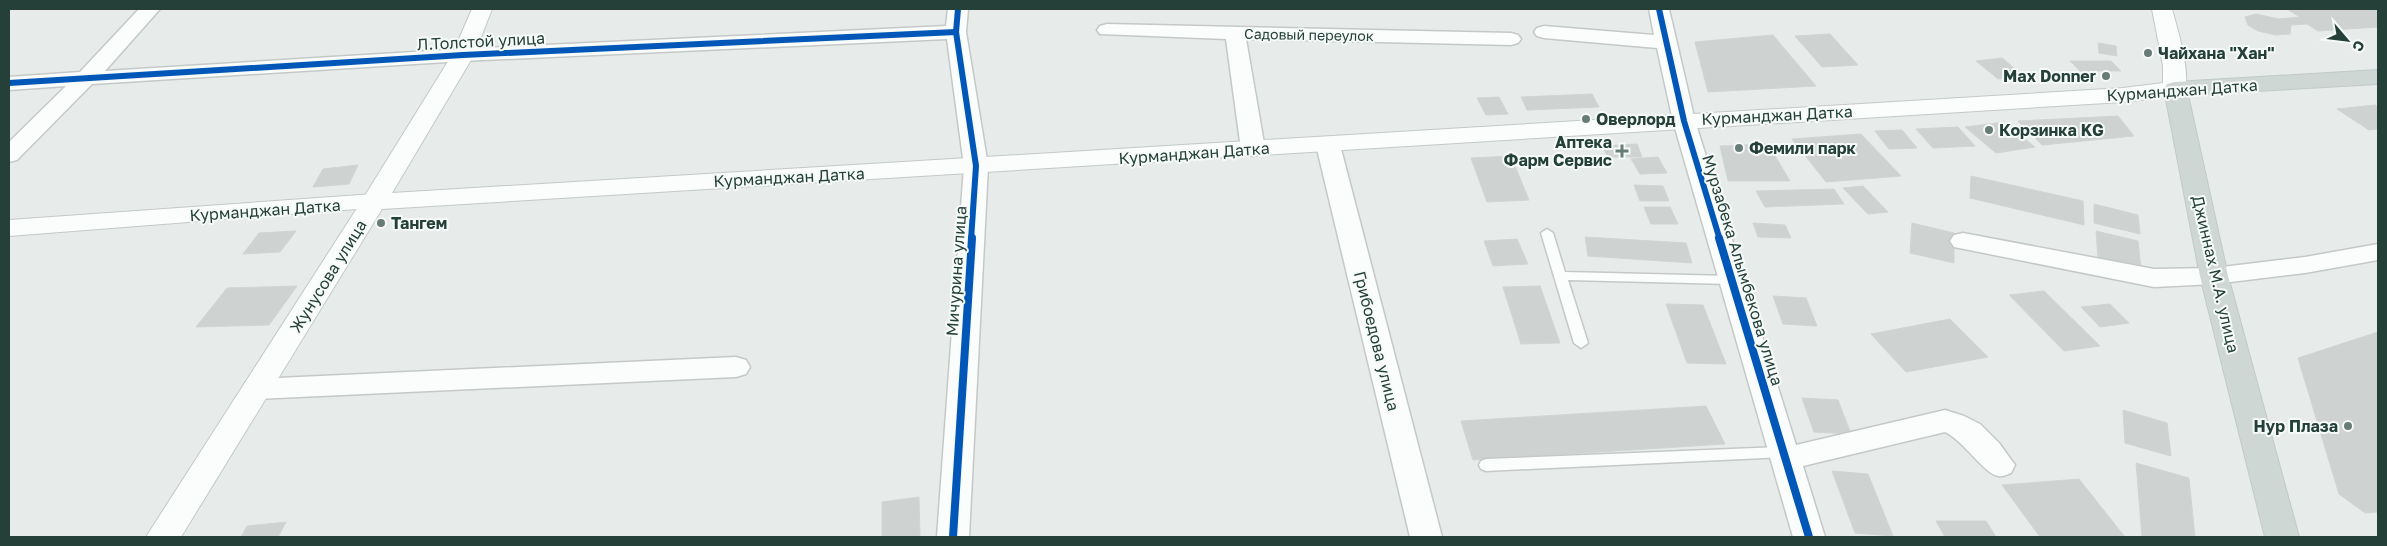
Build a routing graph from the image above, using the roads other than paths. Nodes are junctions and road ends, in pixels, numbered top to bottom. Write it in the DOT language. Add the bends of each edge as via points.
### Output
graph roads {
  1 [pos="150,9"];
  2 [pos="482,9"];
  3 [pos="1659,9"];
  4 [pos="2162,9"];
  5 [pos="957,20"];
  6 [pos="1107,30"];
  7 [pos="1544,32"];
  8 [pos="1236,33"];
  9 [pos="1511,39"];
  10 [pos="1666,42"];
  11 [pos="463,55"];
  12 [pos="2378,77"];
  13 [pos="86,78"];
  14 [pos="9,83"];
  15 [pos="2174,90"];
  16 [pos="1684,121"];
  17 [pos="1328,145"];
  18 [pos="1253,149"];
  19 [pos="9,155"];
  20 [pos="976,166"];
  21 [pos="374,202"];
  22 [pos="9,228"];
  23 [pos="1547,233"];
  24 [pos="1963,241"];
  25 [pos="2378,252"];
  26 [pos="1561,276"];
  27 [pos="2214,276"];
  28 [pos="1731,280"];
  29 [pos="1581,343"];
  30 [pos="736,367"];
  31 [pos="256,390"];
  32 [pos="1784,455"];
  33 [pos="1486,465"];
  34 [pos="2000,466"];
  35 [pos="163,537"];
  36 [pos="953,537"];
  37 [pos="1426,537"];
  38 [pos="1809,537"];
  39 [pos="2282,537"];
  1 -- 13 [label="street"];
  2 -- 11 [label="main road, Жунусова улица"];
  3 -- 10 [label="street, Мурзабека Алымбекова улица"];
  4 -- 15 [label="main road, Джиннах М.А. улица" via="2174,66"];
  5 -- 11 [label="street, Л.Толстой улица"];
  5 -- 20 [label="street, Мичурина улица"];
  6 -- 8 [label="street, Садовый переулок"];
  7 -- 10 [label="street"];
  8 -- 9 [label="street, Садовый переулок"];
  8 -- 18 [label="street"];
  10 -- 16 [label="street, Мурзабека Алымбекова улица"];
  11 -- 13 [label="street, Л.Толстой улица"];
  11 -- 21 [label="main road, Жунусова улица"];
  12 -- 15 [label="main road, Курманджан Датка"];
  13 -- 14 [label="street, Л.Толстой улица"];
  13 -- 19 [label="street"];
  15 -- 16 [label="main road, Курманджан Датка"];
  15 -- 27 [label="main road, Джиннах М.А. улица"];
  16 -- 17 [label="main road, Курманджан Датка"];
  16 -- 28 [label="street, Мурзабека Алымбекова улица"];
  17 -- 18 [label="main road, Курманджан Датка"];
  17 -- 37 [label="street, Грибоедова улица"];
  18 -- 20 [label="main road, Курманджан Датка"];
  20 -- 21 [label="main road, Курманджан Датка"];
  20 -- 36 [label="street, Мичурина улица"];
  21 -- 22 [label="main road, Курманджан Датка"];
  21 -- 31 [label="main road, Жунусова улица"];
  23 -- 26 [label="lane"];
  24 -- 27 [label="street" via="2154,278"];
  25 -- 27 [label="street"];
  26 -- 28 [label="lane"];
  26 -- 29 [label="lane"];
  27 -- 39 [label="main road, Джиннах М.А. улица"];
  28 -- 32 [label="street, Мурзабека Алымбекова улица"];
  30 -- 31 [label="street"];
  31 -- 35 [label="main road, Жунусова улица"];
  32 -- 33 [label="lane"];
  32 -- 34 [label="street" via="1945,421 1959,423 1970,431"];
  32 -- 38 [label="street, Мурзабека Алымбекова улица"];
}
